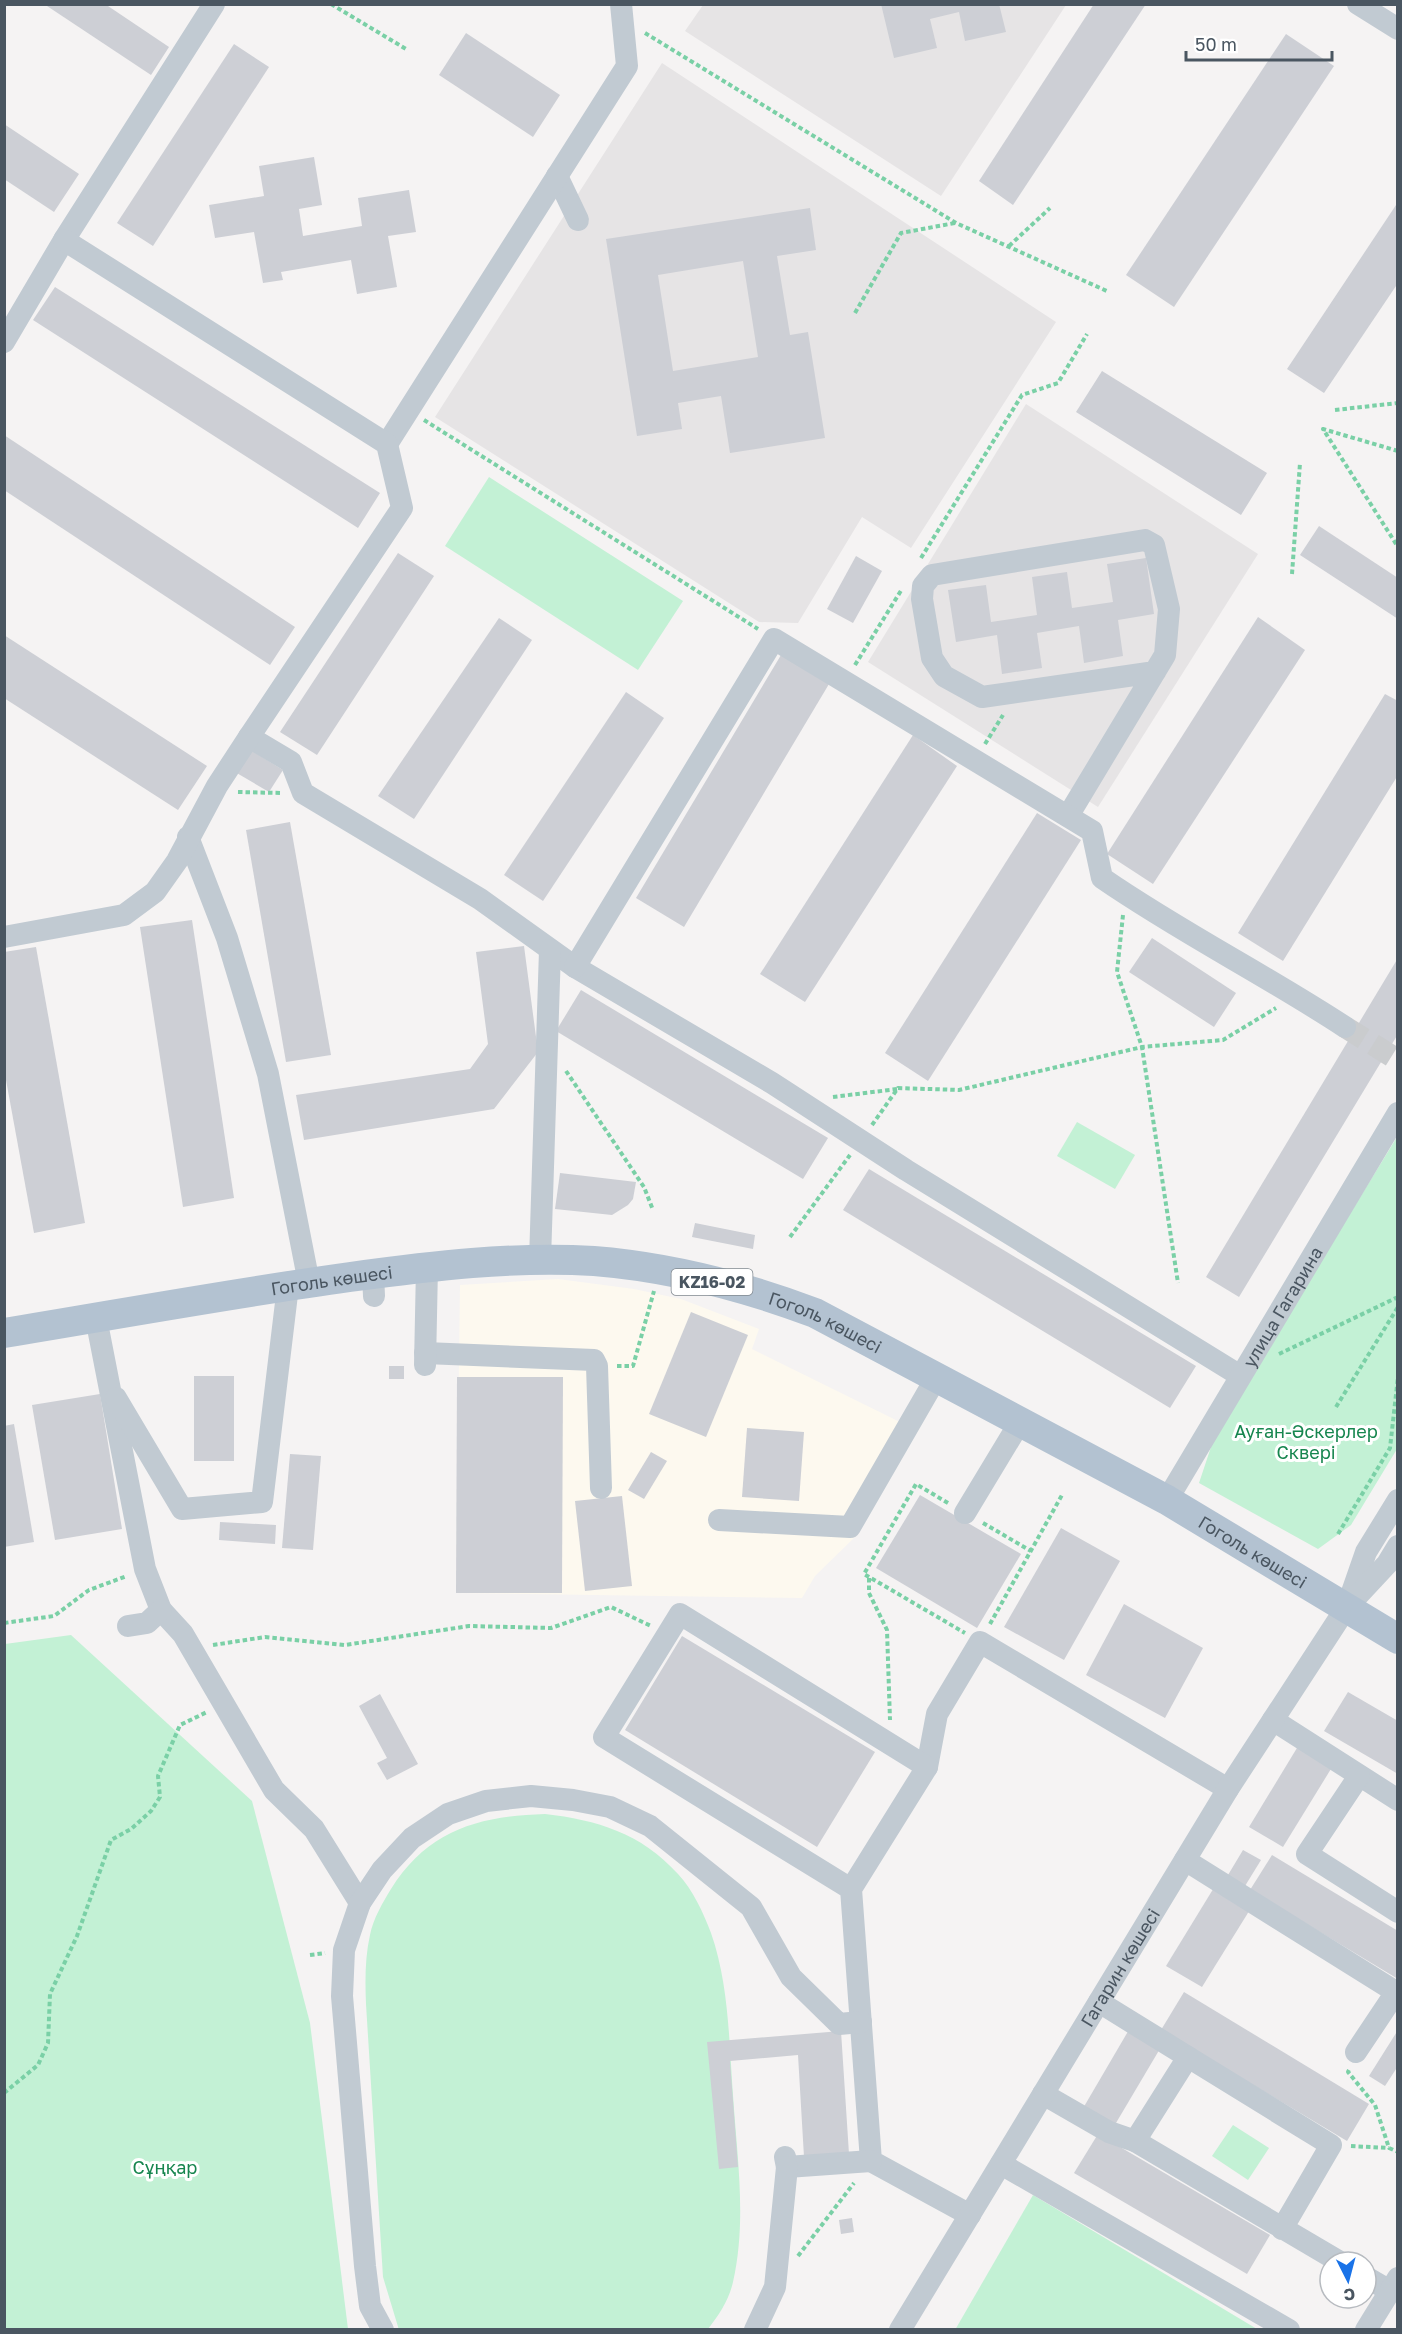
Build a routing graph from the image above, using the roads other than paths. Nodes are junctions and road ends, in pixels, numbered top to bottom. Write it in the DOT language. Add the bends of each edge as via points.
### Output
graph roads {
  1 [pos="214,4"];
  2 [pos="1358,4"];
  3 [pos="622,12"];
  4 [pos="1398,29"];
  5 [pos="557,176"];
  6 [pos="578,220"];
  7 [pos="64,240"];
  8 [pos="4,342"];
  9 [pos="387,444"];
  10 [pos="1155,672"];
  11 [pos="249,737"];
  12 [pos="1068,816"];
  13 [pos="188,837"];
  14 [pos="4,937"];
  15 [pos="550,950"];
  16 [pos="575,967"];
  17 [pos="1345,1027"];
  18 [pos="1398,1113"];
  19 [pos="540,1260"];
  20 [pos="427,1267"];
  21 [pos="299,1284"];
  22 [pos="96,1318"];
  23 [pos="4,1333"];
  24 [pos="1239,1375"];
  25 [pos="936,1378"];
  26 [pos="108,1385"];
  27 [pos="1020,1422"];
  28 [pos="601,1488"];
  29 [pos="1167,1500"];
  30 [pos="1398,1500"];
  31 [pos="965,1513"];
  32 [pos="719,1520"];
  33 [pos="1398,1546"];
  34 [pos="1346,1608"];
  35 [pos="161,1610"];
  36 [pos="128,1626"];
  37 [pos="1398,1640"];
  38 [pos="1274,1720"];
  39 [pos="927,1767"];
  40 [pos="1359,1776"];
  41 [pos="1228,1789"];
  42 [pos="1398,1800"];
  43 [pos="1185,1860"];
  44 [pos="851,1888"];
  45 [pos="360,1903"];
  46 [pos="1398,1912"];
  47 [pos="1099,2002"];
  48 [pos="861,2022"];
  49 [pos="1356,2052"];
  50 [pos="1188,2058"];
  51 [pos="1044,2094"];
  52 [pos="1135,2141"];
  53 [pos="871,2161"];
  54 [pos="1001,2164"];
  55 [pos="970,2215"];
  56 [pos="1282,2229"];
  57 [pos="1319,2250"];
  58 [pos="1378,2280"];
  59 [pos="1394,2284"];
  60 [pos="383,2330"];
  61 [pos="755,2330"];
  62 [pos="900,2330"];
  63 [pos="1289,2330"];
  64 [pos="1366,2330"];
  1 -- 7 [label="street"];
  2 -- 4 [label="street"];
  3 -- 5 [label="street" via="627,66"];
  5 -- 6 [label="street"];
  5 -- 9 [label="street"];
  7 -- 8 [label="street"];
  7 -- 9 [label="street"];
  9 -- 11 [label="street" via="402,508"];
  10 -- 10 [label="street" via="1165,655 1169,609 1154,545 1145,540 932,575 923,586 932,658 944,676 982,697"];
  10 -- 12 [label="street"];
  11 -- 13 [label="street"];
  11 -- 15 [label="street" via="291,762 303,793 480,899"];
  12 -- 16 [label="street" via="774,639"];
  12 -- 17 [label="street" via="1092,831 1102,878 1153,913 1297,995"];
  13 -- 14 [label="street" via="155,892 124,915"];
  13 -- 21 [label="street" via="227,938 268,1074"];
  15 -- 16 [label="street"];
  15 -- 19 [label="street"];
  16 -- 24 [label="street" via="801,1102"];
  18 -- 24 [label="street, улица Гагарина"];
  19 -- 20 [label="main road, Гоголь көшесі / KZ16-02"];
  19 -- 25 [label="main road, Гоголь көшесі / KZ16-02" via="652,1270 782,1300 815,1313"];
  20 -- 21 [label="main road, Гоголь көшесі / KZ16-02" via="373,1285"];
  20 -- 28 [label="street" via="425,1359 589,1358 597,1366"];
  21 -- 22 [label="main road, Гоголь көшесі / KZ16-02"];
  21 -- 26 [label="street" via="262,1502 182,1509"];
  22 -- 23 [label="main road, Гоголь көшесі / KZ16-02"];
  22 -- 26 [label="street"];
  24 -- 29 [label="street, улица Гагарина"];
  25 -- 27 [label="main road, Гоголь көшесі / KZ16-02"];
  25 -- 32 [label="street" via="850,1527"];
  26 -- 35 [label="street" via="145,1569"];
  27 -- 29 [label="main road, Гоголь көшесі / KZ16-02"];
  27 -- 31 [label="street"];
  29 -- 34 [label="main road, Гоголь көшесі / KZ16-02"];
  30 -- 34 [label="street, Гагарин көшесі" via="1366,1552"];
  33 -- 34 [label="street, Гагарин көшесі" via="1387,1564"];
  34 -- 37 [label="main road, Гоголь көшесі"];
  34 -- 38 [label="street, Гагарин көшесі"];
  35 -- 36 [label="street" via="147,1623"];
  35 -- 45 [label="street" via="183,1634 274,1790 314,1829"];
  38 -- 40 [label="street"];
  38 -- 41 [label="street, Гагарин көшесі"];
  39 -- 41 [label="street" via="937,1713 980,1641"];
  39 -- 44 [label="street"];
  39 -- 44 [label="street" via="680,1614 604,1737"];
  40 -- 42 [label="street"];
  40 -- 46 [label="street" via="1307,1854"];
  41 -- 43 [label="street, Гагарин көшесі"];
  43 -- 47 [label="street, Гагарин көшесі"];
  43 -- 49 [label="street" via="1396,1992"];
  44 -- 48 [label="street"];
  45 -- 48 [label="street" via="382,1870 412,1838 448,1814 486,1801 531,1796 610,1807 650,1826 751,1907 791,1977 839,2024"];
  45 -- 60 [label="street" via="344,1950 342,1996 365,2266 370,2306"];
  47 -- 50 [label="street"];
  47 -- 51 [label="street, Гагарин көшесі"];
  48 -- 53 [label="street"];
  50 -- 52 [label="street"];
  50 -- 56 [label="street" via="1332,2145"];
  51 -- 52 [label="street" via="1109,2132"];
  51 -- 54 [label="street, Гагарин көшесі"];
  52 -- 56 [label="street"];
  53 -- 55 [label="street"];
  53 -- 61 [label="street" via="786,2162 775,2287"];
  54 -- 55 [label="street, Гагарин көшесі"];
  54 -- 63 [label="street"];
  55 -- 62 [label="street, Гагарин көшесі"];
  56 -- 57 [label="street"];
  58 -- 59 [label="street"];
  59 -- 64 [label="street"];
}
